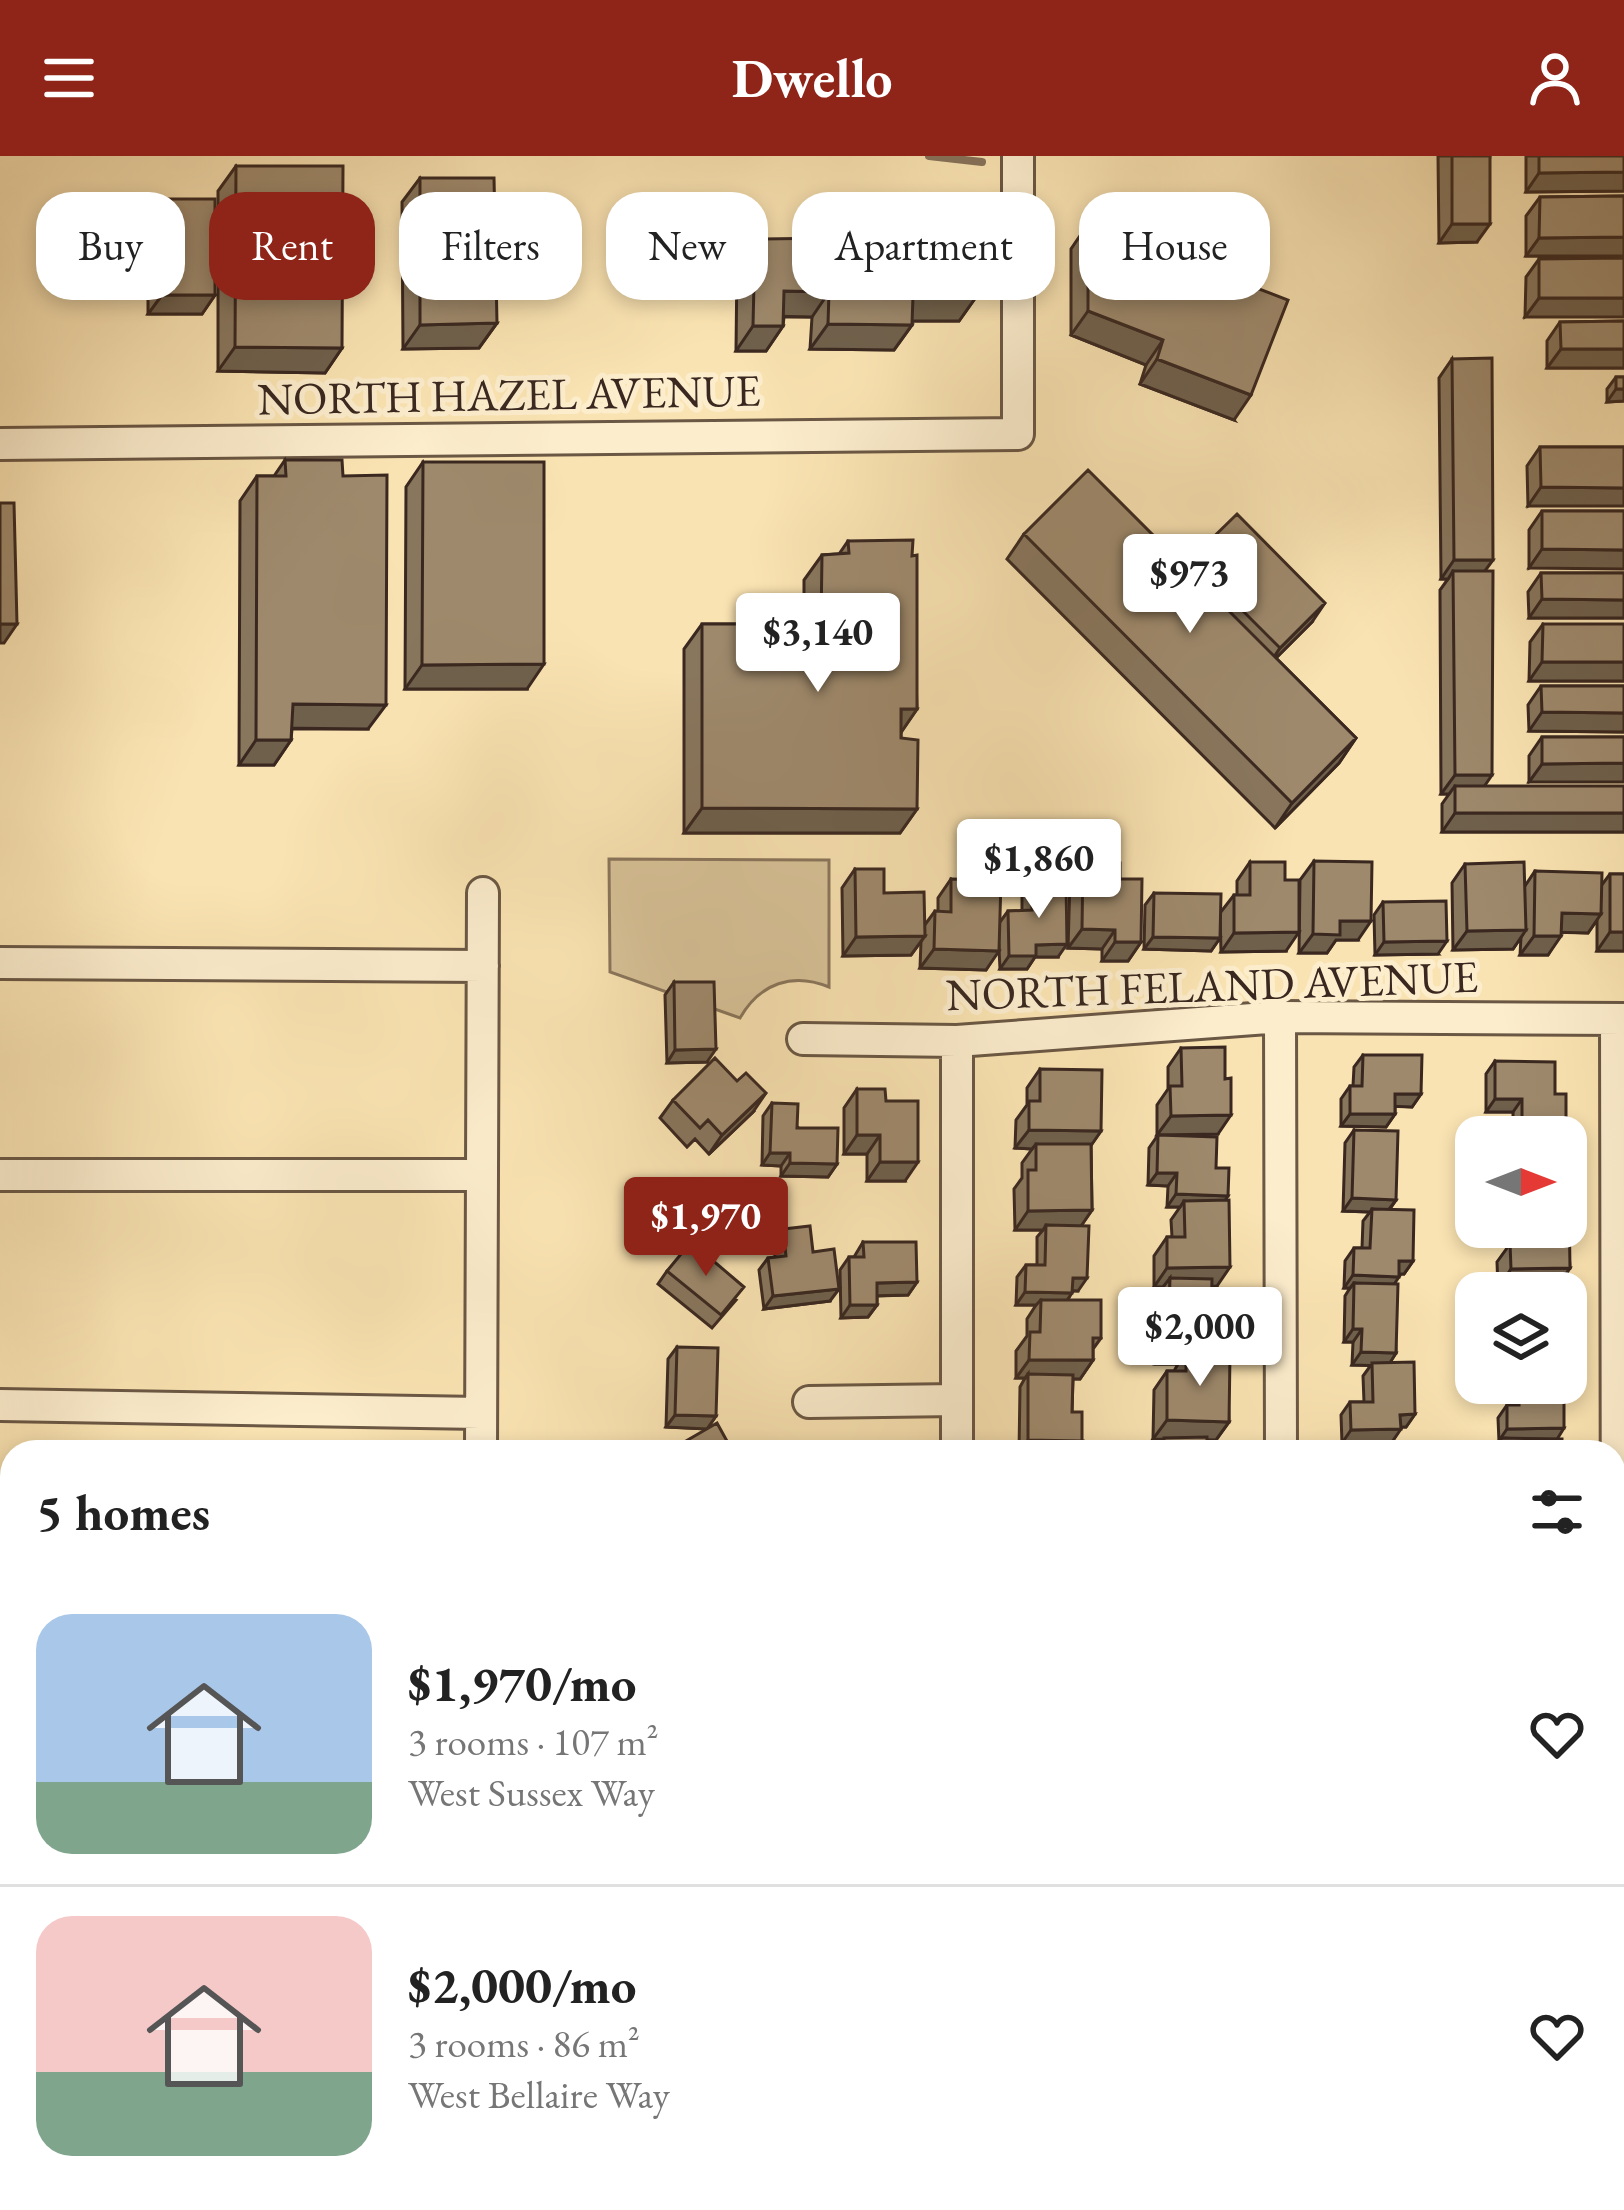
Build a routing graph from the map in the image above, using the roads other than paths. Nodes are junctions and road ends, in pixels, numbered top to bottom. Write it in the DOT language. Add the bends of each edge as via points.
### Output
graph roads {
  1 [pos="1018,156"];
  2 [pos="0,444"];
  3 [pos="483,893"];
  4 [pos="0,963"];
  5 [pos="483,966"];
  6 [pos="1280,1017"];
  7 [pos="1620,1019"];
  8 [pos="803,1040"];
  9 [pos="956,1041"];
  10 [pos="0,1175"];
  11 [pos="482,1175"];
  12 [pos="957,1400"];
  13 [pos="809,1402"];
  14 [pos="0,1405"];
  15 [pos="480,1413"];
  16 [pos="481,1440"];
  17 [pos="957,1440"];
  18 [pos="1282,1440"];
  19 [pos="1620,1440"];
  1 -- 2 [label="street, NORTH HAZEL AVENUE" via="1018,434"];
  3 -- 5 [label="street"];
  4 -- 5 [label="street"];
  5 -- 11 [label="street"];
  6 -- 7 [label="street, NORTH FELAND AVENUE"];
  6 -- 9 [label="street, NORTH FELAND AVENUE"];
  6 -- 18 [label="street"];
  7 -- 19 [label="street"];
  8 -- 9 [label="street, NORTH FELAND AVENUE"];
  9 -- 12 [label="street"];
  10 -- 11 [label="street"];
  11 -- 15 [label="street"];
  12 -- 13 [label="street"];
  12 -- 17 [label="street"];
  14 -- 15 [label="street"];
  15 -- 16 [label="street"];
}
